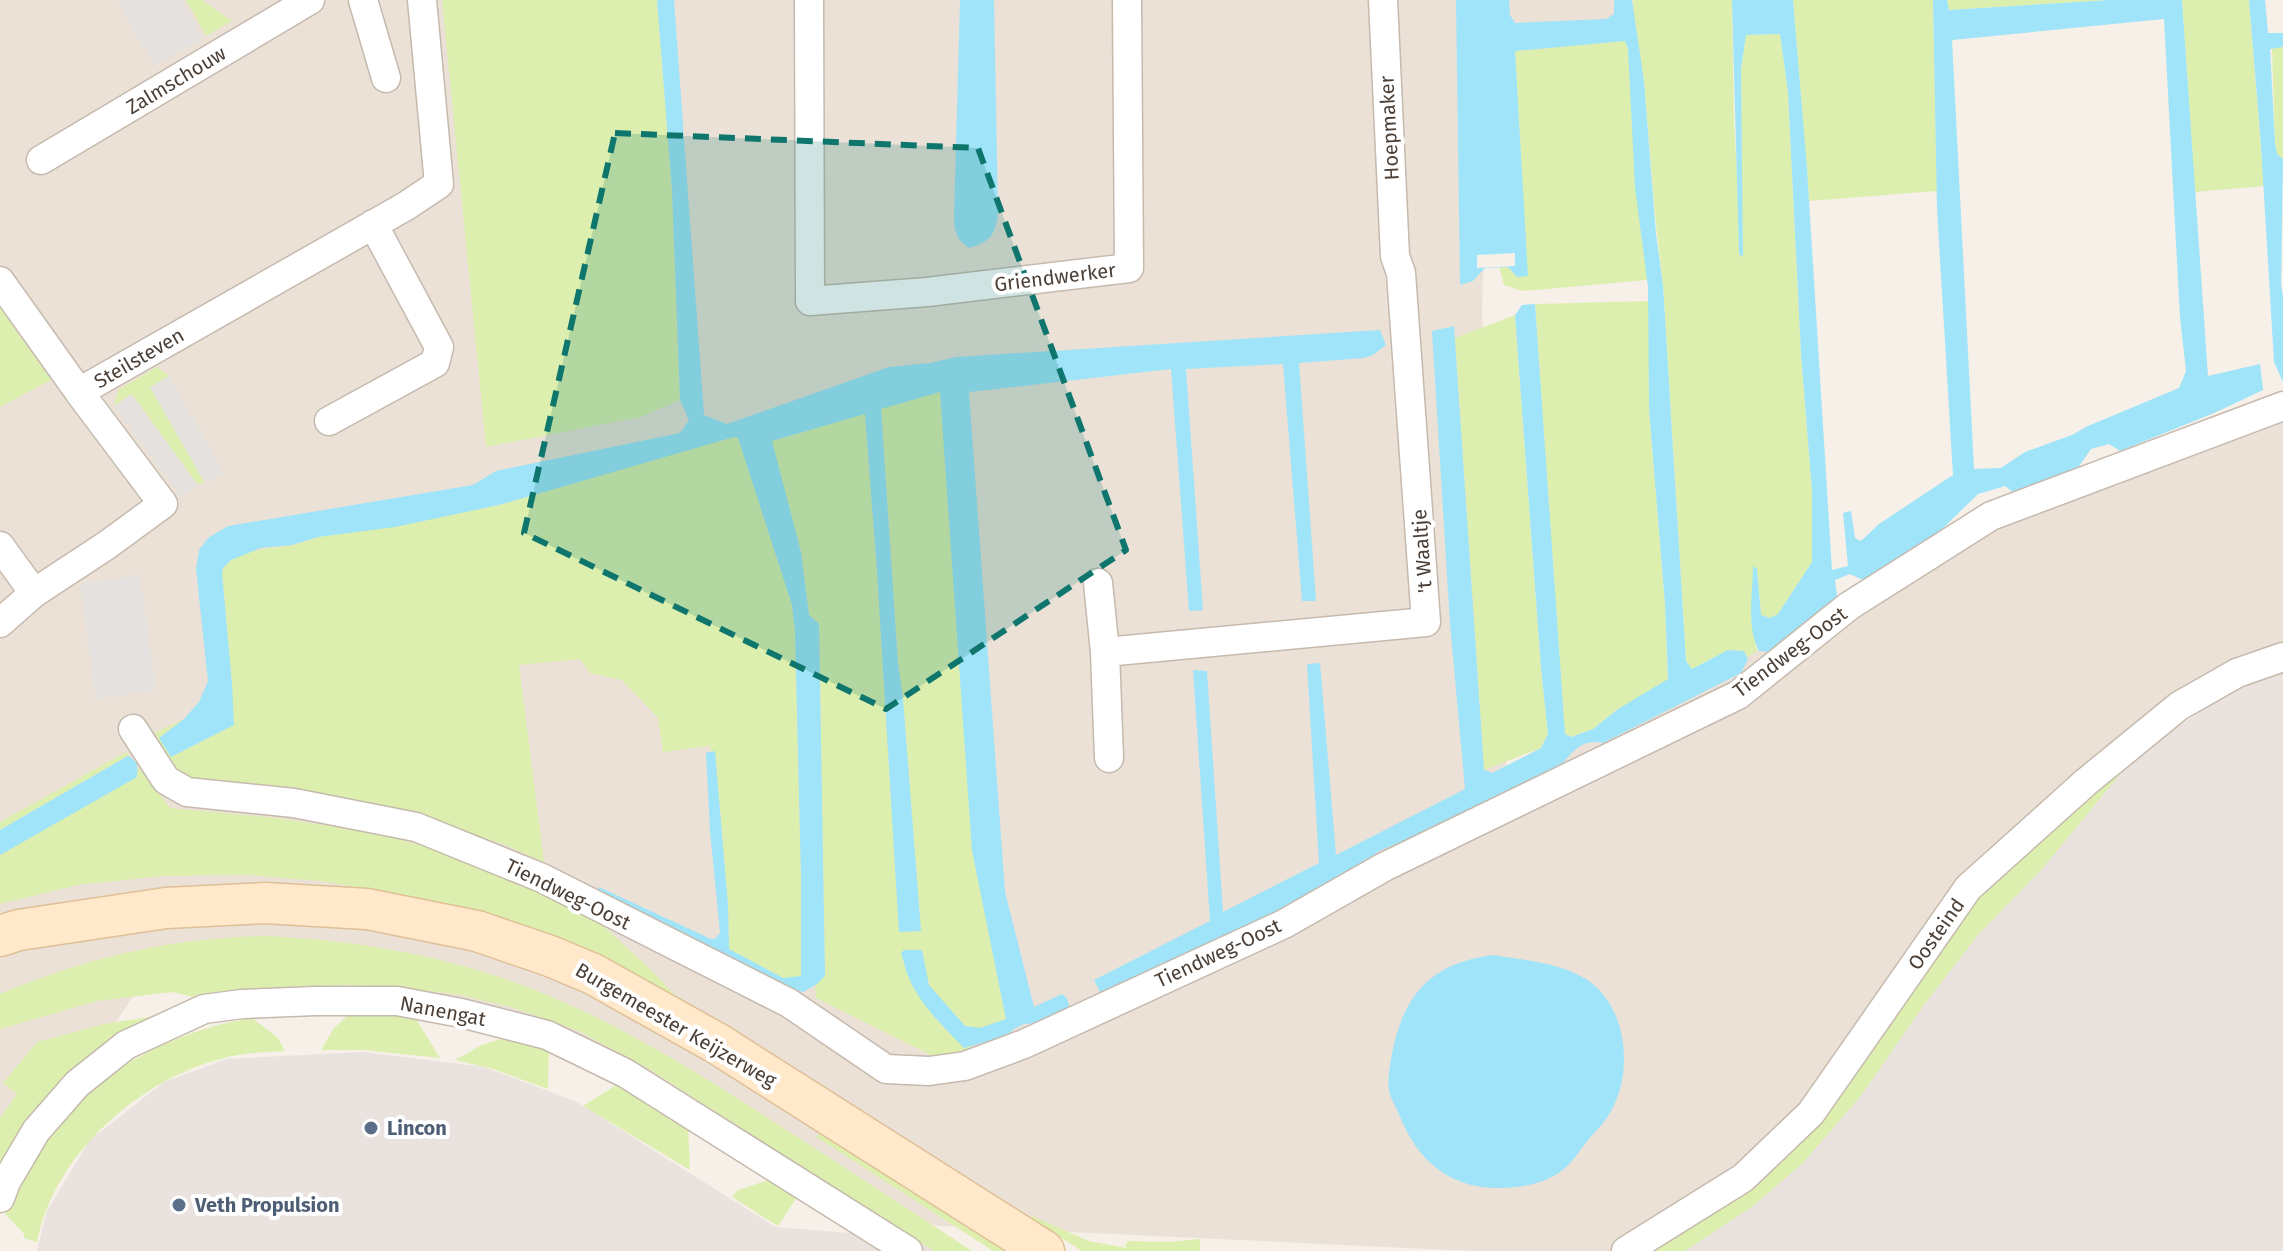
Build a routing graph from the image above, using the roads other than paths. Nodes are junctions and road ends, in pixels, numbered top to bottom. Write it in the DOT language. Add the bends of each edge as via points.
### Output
graph roads {
  1 [pos="310,0"];
  2 [pos="363,0"];
  3 [pos="422,0"];
  4 [pos="809,0"];
  5 [pos="1127,0"];
  6 [pos="1383,0"];
  7 [pos="386,78"];
  8 [pos="41,160"];
  9 [pos="373,224"];
  10 [pos="1395,256"];
  11 [pos="0,281"];
  12 [pos="79,392"];
  13 [pos="2283,406"];
  14 [pos="329,421"];
  15 [pos="0,546"];
  16 [pos="1098,583"];
  17 [pos="34,593"];
  18 [pos="0,623"];
  19 [pos="1105,652"];
  20 [pos="2283,657"];
  21 [pos="133,729"];
  22 [pos="1109,758"];
  23 [pos="77,922"];
  24 [pos="0,936"];
  25 [pos="0,962"];
  26 [pos="0,1198"];
  27 [pos="908,1251"];
  28 [pos="1044,1251"];
  29 [pos="1626,1251"];
  1 -- 8 [label="street, Zalmschouw"];
  2 -- 7 [label="street"];
  3 -- 9 [label="street, Steilsteven" via="439,184"];
  4 -- 5 [label="street, Griendwerker" via="810,301 1129,268"];
  6 -- 10 [label="street, Hoepmaker"];
  9 -- 12 [label="street, Steilsteven"];
  9 -- 14 [label="street" via="439,347 435,363"];
  10 -- 19 [label="street, 't Waaltje" via="1401,273 1426,622"];
  11 -- 12 [label="street"];
  12 -- 17 [label="street, Steilsteven" via="163,504"];
  13 -- 21 [label="street, Tiendweg-Oost" via="1991,516 1849,606 1738,695 1397,860 1284,924 965,1066 886,1069 789,1003 542,878 416,827 294,803 187,792 166,780"];
  15 -- 17 [label="street"];
  16 -- 19 [label="street"];
  17 -- 18 [label="street, Steilsteven"];
  19 -- 22 [label="street"];
  20 -- 29 [label="street, Oosteind" via="2237,673 2179,706 1968,888 1811,1113 1743,1178"];
  23 -- 24 [label="street, Burgemeester Keijzerweg"];
  23 -- 25 [label="street, Burgemeester Keijzerweg"];
  23 -- 28 [label="street, Burgemeester Keijzerweg" via="166,908 265,903 367,909 477,931 593,974 718,1044"];
  26 -- 27 [label="street, Nanengat" via="36,1131 77,1084 126,1045 204,1009 397,1001 547,1035 612,1066"];
}
